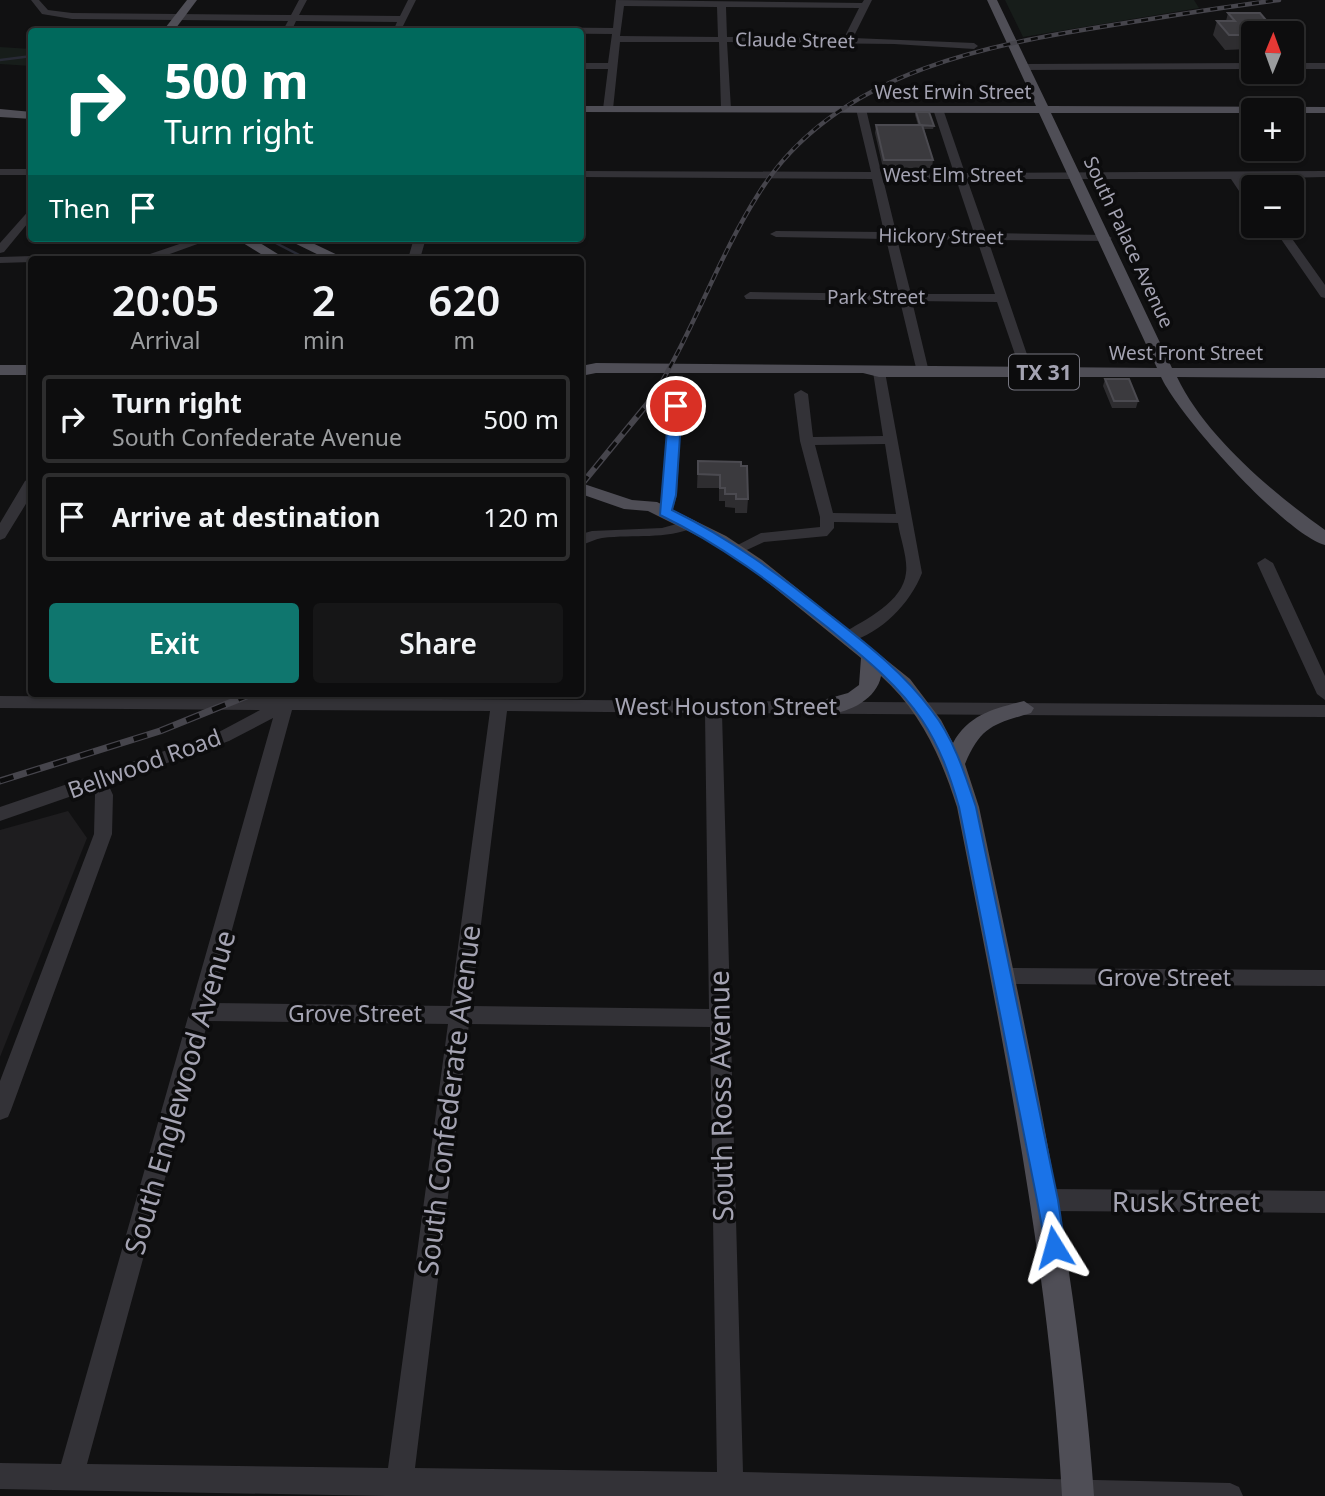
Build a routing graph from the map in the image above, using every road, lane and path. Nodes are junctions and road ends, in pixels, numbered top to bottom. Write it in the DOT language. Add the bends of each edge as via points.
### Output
graph roads {
  1 [pos="35,0"];
  2 [pos="192,0"];
  3 [pos="303,0"];
  4 [pos="412,0"];
  5 [pos="992,0"];
  6 [pos="619,1"];
  7 [pos="721,2"];
  8 [pos="823,2"];
  9 [pos="866,3"];
  10 [pos="178,17"];
  11 [pos="293,19"];
  12 [pos="402,19"];
  13 [pos="170,28"];
  14 [pos="288,28"];
  15 [pos="398,28"];
  16 [pos="584,34"];
  17 [pos="616,35"];
  18 [pos="723,39"];
  19 [pos="847,41"];
  20 [pos="974,46"];
  21 [pos="584,66"];
  22 [pos="614,66"];
  23 [pos="1241,66"];
  24 [pos="1304,66"];
  25 [pos="1325,66"];
  26 [pos="1023,67"];
  27 [pos="584,109"];
  28 [pos="608,109"];
  29 [pos="726,109"];
  30 [pos="861,109"];
  31 [pos="938,109"];
  32 [pos="1044,109"];
  33 [pos="1325,110"];
  34 [pos="0,112"];
  35 [pos="28,113"];
  36 [pos="0,172"];
  37 [pos="28,172"];
  38 [pos="584,174"];
  39 [pos="959,174"];
  40 [pos="1233,174"];
  41 [pos="1325,174"];
  42 [pos="876,175"];
  43 [pos="1076,177"];
  44 [pos="1241,186"];
  45 [pos="28,215"];
  46 [pos="776,234"];
  47 [pos="889,236"];
  48 [pos="980,236"];
  49 [pos="1105,238"];
  50 [pos="1286,238"];
  51 [pos="196,242"];
  52 [pos="249,242"];
  53 [pos="300,242"];
  54 [pos="0,250"];
  55 [pos="156,256"];
  56 [pos="274,256"];
  57 [pos="331,256"];
  58 [pos="28,259"];
  59 [pos="0,260"];
  60 [pos="1325,294"];
  61 [pos="750,296"];
  62 [pos="904,297"];
  63 [pos="1003,298"];
  64 [pos="0,370"];
  65 [pos="28,370"];
  66 [pos="584,371"];
  67 [pos="879,372"];
  68 [pos="923,372"];
  69 [pos="1027,372"];
  70 [pos="1166,372"];
  71 [pos="1325,373"];
  72 [pos="801,394"];
  73 [pos="676,406"];
  74 [pos="889,440"];
  75 [pos="807,441"];
  76 [pos="584,478"];
  77 [pos="28,488"];
  78 [pos="584,489"];
  79 [pos="657,509"];
  80 [pos="827,517"];
  81 [pos="905,519"];
  82 [pos="691,524"];
  83 [pos="0,535"];
  84 [pos="584,539"];
  85 [pos="1325,540"];
  86 [pos="736,550"];
  87 [pos="1265,563"];
  88 [pos="849,637"];
  89 [pos="871,655"];
  90 [pos="1325,694"];
  91 [pos="85,698"];
  92 [pos="386,699"];
  93 [pos="560,699"];
  94 [pos="0,702"];
  95 [pos="285,704"];
  96 [pos="499,705"];
  97 [pos="713,706"];
  98 [pos="823,707"];
  99 [pos="921,707"];
  100 [pos="1024,708"];
  101 [pos="1325,711"];
  102 [pos="954,764"];
  103 [pos="97,780"];
  104 [pos="0,814"];
  105 [pos="1002,976"];
  106 [pos="1325,978"];
  107 [pos="202,1012"];
  108 [pos="458,1014"];
  109 [pos="717,1018"];
  110 [pos="0,1110"];
  111 [pos="1047,1200"];
  112 [pos="1325,1202"];
  113 [pos="0,1476"];
  114 [pos="70,1479"];
  115 [pos="730,1485"];
  116 [pos="398,1490"];
  117 [pos="881,1493"];
  118 [pos="1078,1494"];
  119 [pos="1230,1496"];
  1 -- 10 [label="street" via="45,12 61,15"];
  2 -- 10 [label="main road"];
  3 -- 11 [label="street"];
  4 -- 12 [label="street"];
  5 -- 26 [label="main road, South Palace Avenue"];
  6 -- 7 [label="street"];
  6 -- 17 [label="street"];
  7 -- 8 [label="street"];
  7 -- 18 [label="street"];
  8 -- 9 [label="street"];
  9 -- 19 [label="street"];
  10 -- 11 [label="street"];
  10 -- 13 [label="main road"];
  11 -- 12 [label="street"];
  11 -- 14 [label="street"];
  12 -- 15 [label="street"];
  16 -- 17 [label="street, Claude Street"];
  17 -- 18 [label="street, Claude Street"];
  17 -- 22 [label="street"];
  18 -- 19 [label="street, Claude Street"];
  18 -- 29 [label="street"];
  19 -- 20 [label="street, Claude Street"];
  21 -- 22 [label="street"];
  22 -- 28 [label="street"];
  23 -- 26 [label="street"];
  24 -- 25 [label="street"];
  26 -- 32 [label="main road, South Palace Avenue"];
  27 -- 28 [label="main road, West Erwin Street"];
  28 -- 29 [label="main road, West Erwin Street"];
  29 -- 30 [label="main road, West Erwin Street"];
  30 -- 31 [label="main road, West Erwin Street"];
  30 -- 42 [label="street"];
  31 -- 32 [label="main road, West Erwin Street"];
  31 -- 39 [label="street"];
  32 -- 33 [label="main road, West Erwin Street"];
  32 -- 43 [label="main road, South Palace Avenue"];
  34 -- 35 [label="main road"];
  36 -- 37 [label="street"];
  38 -- 42 [label="street, West Elm Street"];
  39 -- 42 [label="street, West Elm Street"];
  39 -- 43 [label="street, West Elm Street"];
  39 -- 48 [label="street"];
  40 -- 41 [label="street, West Elm Street"];
  40 -- 43 [label="street, West Elm Street"];
  40 -- 44 [label="street"];
  42 -- 47 [label="street"];
  43 -- 49 [label="main road, South Palace Avenue"];
  45 -- 54 [label="street"];
  46 -- 47 [label="street, Hickory Street"];
  47 -- 48 [label="street, Hickory Street"];
  47 -- 62 [label="street"];
  48 -- 49 [label="street, Hickory Street"];
  48 -- 63 [label="street"];
  49 -- 70 [label="main road, South Palace Avenue"];
  50 -- 60 [label="street"];
  51 -- 55 [label="street"];
  52 -- 56 [label="main road"];
  53 -- 57 [label="main road"];
  58 -- 59 [label="street"];
  61 -- 62 [label="street, Park Street"];
  62 -- 63 [label="street, Park Street"];
  62 -- 68 [label="street"];
  63 -- 69 [label="street"];
  64 -- 65 [label="main road"];
  66 -- 67 [label="main road, West Front Street / TX 31" via="609,376 867,376"];
  67 -- 68 [label="main road, West Front Street / TX 31"];
  67 -- 74 [label="street"];
  68 -- 69 [label="main road, West Front Street / TX 31"];
  69 -- 70 [label="main road, West Front Street / TX 31"];
  70 -- 71 [label="main road, West Front Street / TX 31"];
  70 -- 85 [label="main road, South Palace Avenue" via="1204,430 1235,465"];
  72 -- 75 [label="street"];
  73 -- 79 [label="street" via="670,495"];
  74 -- 75 [label="street"];
  74 -- 81 [label="street"];
  75 -- 80 [label="street"];
  76 -- 79 [label="main road" via="640,497"];
  77 -- 83 [label="street"];
  78 -- 79 [label="main road"];
  79 -- 82 [label="main road"];
  80 -- 81 [label="street"];
  80 -- 86 [label="street" via="822,533 765,537"];
  81 -- 88 [label="street" via="914,568 909,587 889,612"];
  82 -- 84 [label="street" via="669,533 596,534"];
  82 -- 86 [label="main road"];
  86 -- 88 [label="main road"];
  87 -- 90 [label="street"];
  88 -- 89 [label="main road"];
  89 -- 98 [label="main road" via="874,676 866,692"];
  89 -- 99 [label="main road"];
  91 -- 94 [label="street, West Houston Street"];
  91 -- 95 [label="street, West Houston Street"];
  92 -- 95 [label="street, West Houston Street"];
  92 -- 96 [label="street, West Houston Street"];
  93 -- 96 [label="street, West Houston Street"];
  93 -- 97 [label="street, West Houston Street"];
  95 -- 103 [label="street, Bellwood Road" via="223,737"];
  95 -- 107 [label="street, South Englewood Avenue"];
  96 -- 108 [label="street, South Confederate Avenue"];
  97 -- 98 [label="street, West Houston Street"];
  97 -- 109 [label="street, South Ross Avenue"];
  98 -- 99 [label="street, West Houston Street"];
  99 -- 100 [label="street, West Houston Street"];
  99 -- 102 [label="main road"];
  100 -- 101 [label="street, West Houston Street"];
  100 -- 102 [label="main road" via="972,728"];
  102 -- 105 [label="main road" via="968,807"];
  103 -- 104 [label="street, Bellwood Road"];
  103 -- 110 [label="street" via="104,796 103,834"];
  105 -- 106 [label="street, Grove Street"];
  105 -- 111 [label="main road"];
  107 -- 108 [label="street, Grove Street"];
  107 -- 114 [label="street, South Englewood Avenue"];
  108 -- 109 [label="street, Grove Street"];
  108 -- 116 [label="street, South Confederate Avenue"];
  109 -- 115 [label="street, South Ross Avenue"];
  111 -- 112 [label="street, Rusk Street"];
  111 -- 118 [label="main road" via="1064,1318"];
  113 -- 114 [label="street"];
  114 -- 116 [label="street"];
  115 -- 116 [label="street"];
  115 -- 117 [label="street"];
  117 -- 118 [label="street"];
  118 -- 119 [label="street"];
}
